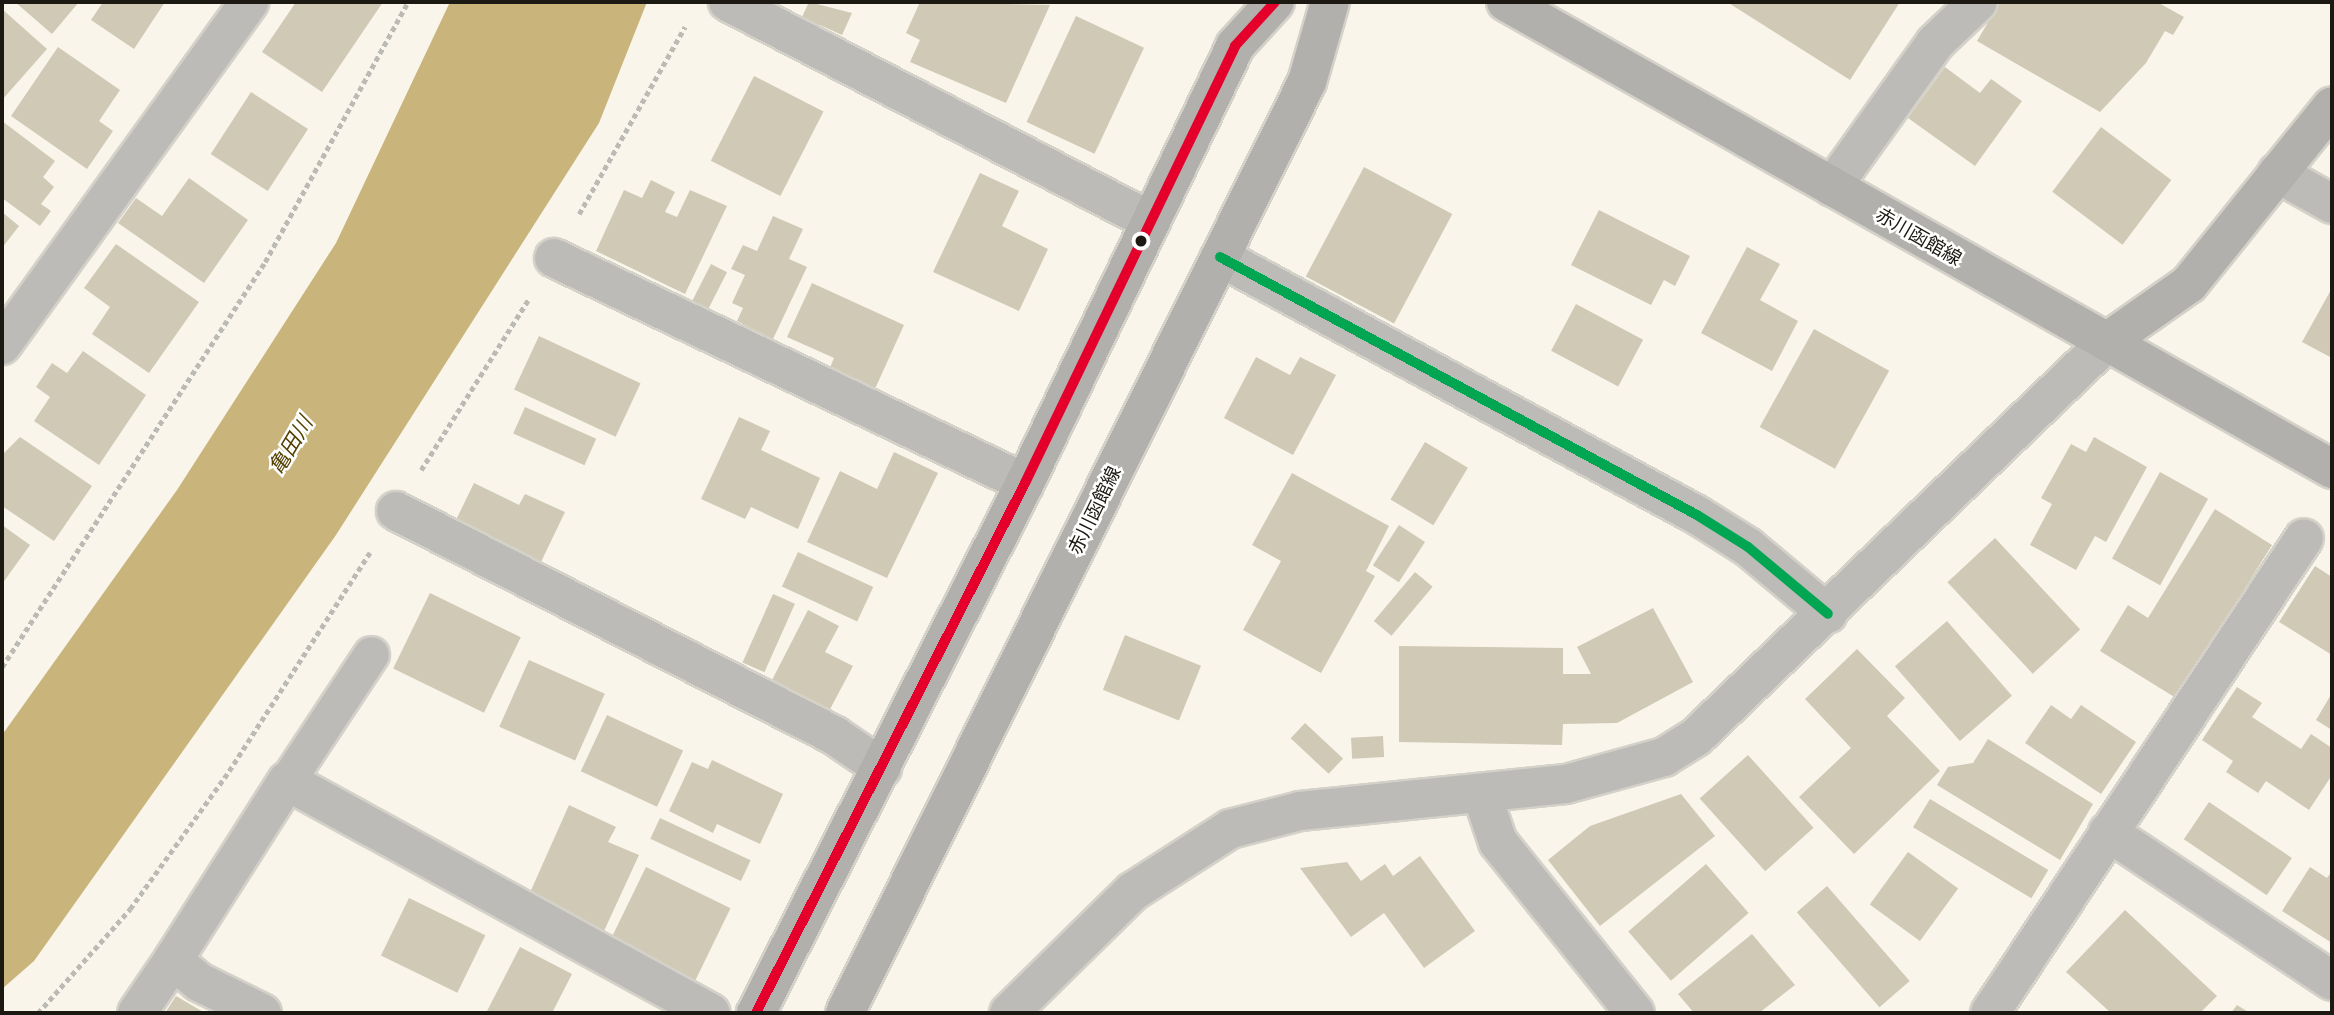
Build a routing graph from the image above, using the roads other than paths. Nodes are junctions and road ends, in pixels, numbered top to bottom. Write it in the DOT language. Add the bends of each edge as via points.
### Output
graph roads {
  1 [pos="249,2"];
  2 [pos="728,2"];
  3 [pos="1275,2"];
  4 [pos="1330,2"];
  5 [pos="1506,2"];
  6 [pos="1978,2"];
  7 [pos="2332,106"];
  8 [pos="2277,173"];
  9 [pos="1832,187"];
  10 [pos="2332,204"];
  11 [pos="1150,221"];
  12 [pos="1220,257"];
  13 [pos="554,258"];
  14 [pos="2108,341"];
  15 [pos="2,345"];
  16 [pos="2332,469"];
  17 [pos="1025,483"];
  18 [pos="396,511"];
  19 [pos="2304,538"];
  20 [pos="1828,614"];
  21 [pos="371,653"];
  22 [pos="882,768"];
  23 [pos="288,781"];
  24 [pos="1482,795"];
  25 [pos="2108,832"];
  26 [pos="173,960"];
  27 [pos="2332,981"];
  28 [pos="137,1013"];
  29 [pos="262,1013"];
  30 [pos="711,1013"];
  31 [pos="756,1013"];
  32 [pos="845,1013"];
  33 [pos="1009,1013"];
  34 [pos="1635,1013"];
  35 [pos="1990,1013"];
  1 -- 15 [label="street"];
  2 -- 11 [label="street"];
  3 -- 11 [label="main road" via="1235,46"];
  4 -- 12 [label="main road, 赤川函館線" via="1307,82"];
  5 -- 9 [label="main road, 赤川函館線"];
  6 -- 9 [label="street" via="1935,43"];
  7 -- 8 [label="main road"];
  8 -- 10 [label="street"];
  8 -- 14 [label="main road" via="2189,284"];
  9 -- 14 [label="main road, 赤川函館線"];
  11 -- 17 [label="main road"];
  12 -- 20 [label="street" via="1697,514"];
  12 -- 32 [label="main road, 赤川函館線"];
  13 -- 17 [label="street"];
  14 -- 16 [label="main road, 赤川函館線"];
  14 -- 20 [label="street" via="2050,391"];
  17 -- 22 [label="main road"];
  18 -- 22 [label="street" via="835,736"];
  19 -- 25 [label="street"];
  20 -- 24 [label="street" via="1696,737 1664,757 1566,784"];
  21 -- 23 [label="lane"];
  22 -- 31 [label="main road"];
  23 -- 26 [label="street" via="246,837"];
  23 -- 30 [label="street"];
  24 -- 33 [label="street" via="1300,811 1230,829 1132,892"];
  24 -- 34 [label="street" via="1498,842"];
  25 -- 27 [label="street"];
  25 -- 35 [label="street"];
  26 -- 28 [label="street"];
  26 -- 29 [label="street" via="199,982"];
}
